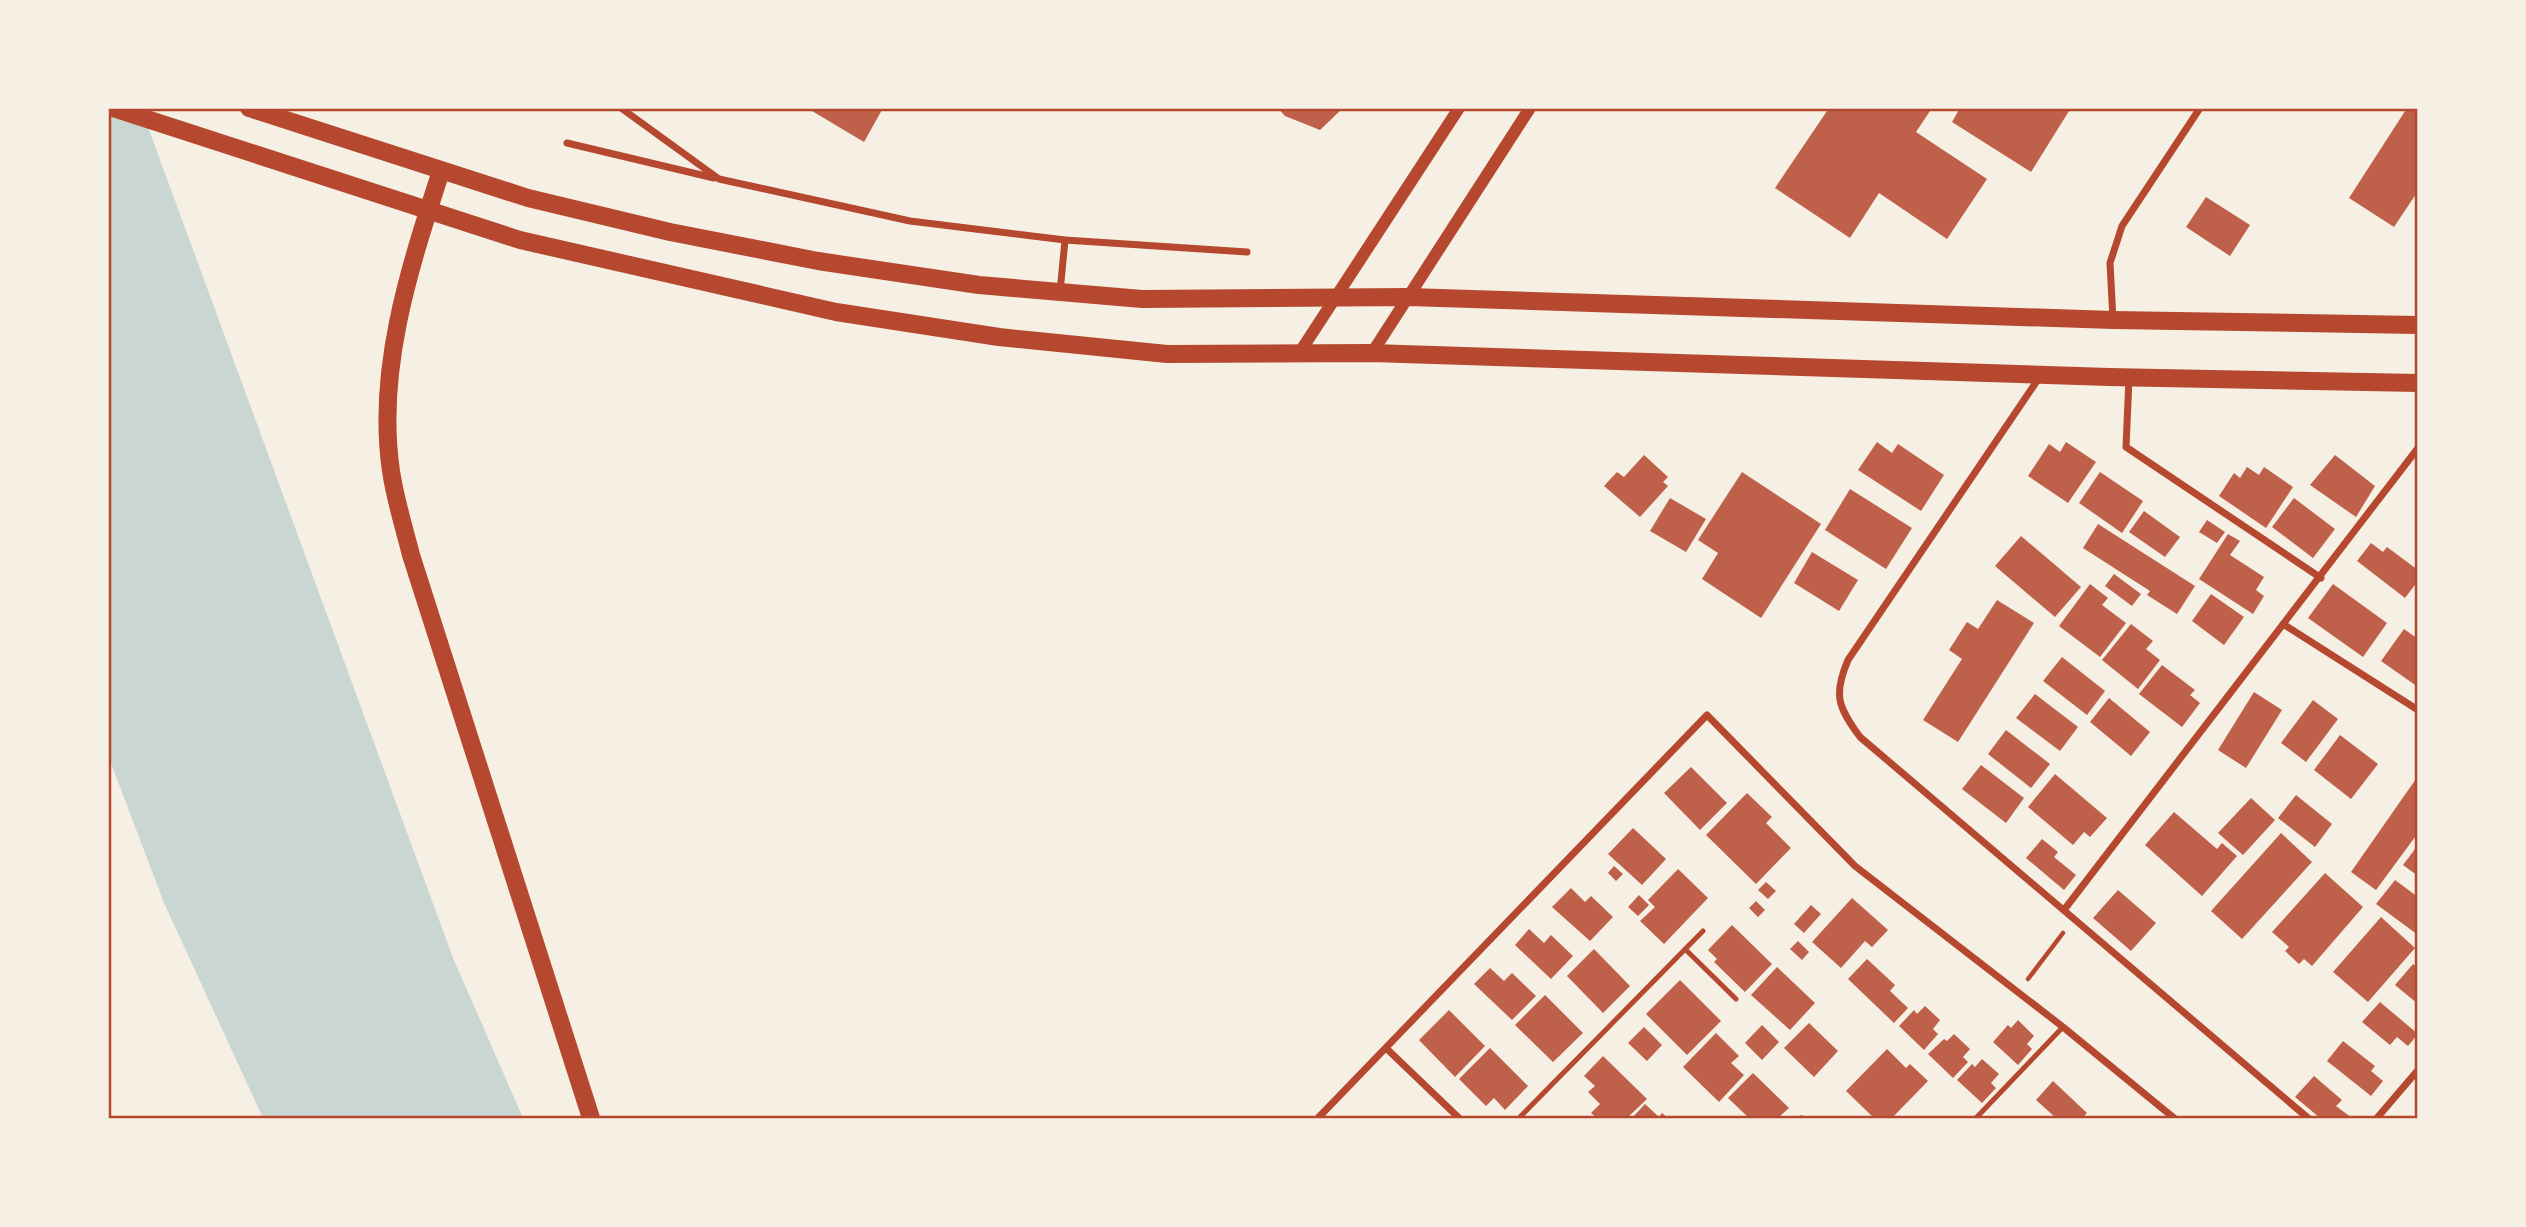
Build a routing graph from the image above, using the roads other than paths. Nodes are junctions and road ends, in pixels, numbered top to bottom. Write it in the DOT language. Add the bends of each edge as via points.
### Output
graph roads {
  1 [pos="113,108"];
  2 [pos="249,108"];
  3 [pos="621,108"];
  4 [pos="1459,108"];
  5 [pos="1530,108"];
  6 [pos="2200,108"];
  7 [pos="567,143"];
  8 [pos="442,171"];
  9 [pos="719,179"];
  10 [pos="428,212"];
  11 [pos="1065,240"];
  12 [pos="1247,252"];
  13 [pos="1060,292"];
  14 [pos="1409,297"];
  15 [pos="1338,298"];
  16 [pos="2113,320"];
  17 [pos="2417,325"];
  18 [pos="1372,353"];
  19 [pos="1298,355"];
  20 [pos="2041,374"];
  21 [pos="2129,377"];
  22 [pos="2417,383"];
  23 [pos="2417,448"];
  24 [pos="2321,578"];
  25 [pos="2283,624"];
  26 [pos="2417,710"];
  27 [pos="2064,910"];
  28 [pos="1703,931"];
  29 [pos="1685,949"];
  30 [pos="1736,999"];
  31 [pos="2063,1027"];
  32 [pos="1387,1049"];
  33 [pos="2417,1070"];
  34 [pos="591,1118"];
  35 [pos="1318,1118"];
  36 [pos="1459,1118"];
  37 [pos="1519,1118"];
  38 [pos="1976,1118"];
  39 [pos="2174,1118"];
  40 [pos="2308,1118"];
  41 [pos="2378,1118"];
  1 -- 10 [label="main road"];
  2 -- 8 [label="main road"];
  3 -- 9 [label="street"];
  4 -- 15 [label="street"];
  5 -- 14 [label="street"];
  6 -- 16 [label="street" via="2122,226 2110,262"];
  7 -- 9 [label="street"];
  8 -- 10 [label="main road"];
  8 -- 13 [label="main road" via="528,198 670,232 818,261"];
  9 -- 11 [label="street" via="910,221"];
  10 -- 19 [label="main road" via="520,240 836,312 999,337 1167,354"];
  10 -- 34 [label="main road" via="392,346 391,472 411,555"];
  11 -- 12 [label="street"];
  11 -- 13 [label="street"];
  13 -- 15 [label="main road" via="1142,299"];
  14 -- 15 [label="main road"];
  14 -- 16 [label="main road"];
  14 -- 18 [label="street"];
  15 -- 19 [label="street"];
  16 -- 17 [label="main road"];
  18 -- 19 [label="main road"];
  18 -- 20 [label="main road"];
  20 -- 21 [label="main road"];
  20 -- 27 [label="street" via="1847,660 1837,685 1842,712 1860,737"];
  21 -- 22 [label="main road"];
  21 -- 24 [label="street" via="2126,446"];
  23 -- 24 [label="street"];
  24 -- 25 [label="street"];
  25 -- 26 [label="street"];
  25 -- 27 [label="street"];
  27 -- 40 [label="street"];
  28 -- 29 [label="lane"];
  29 -- 30 [label="lane"];
  29 -- 37 [label="lane"];
  31 -- 32 [label="street" via="1855,866 1707,715"];
  31 -- 38 [label="lane"];
  31 -- 39 [label="street"];
  32 -- 35 [label="street"];
  32 -- 36 [label="street"];
  33 -- 41 [label="street"];
}
